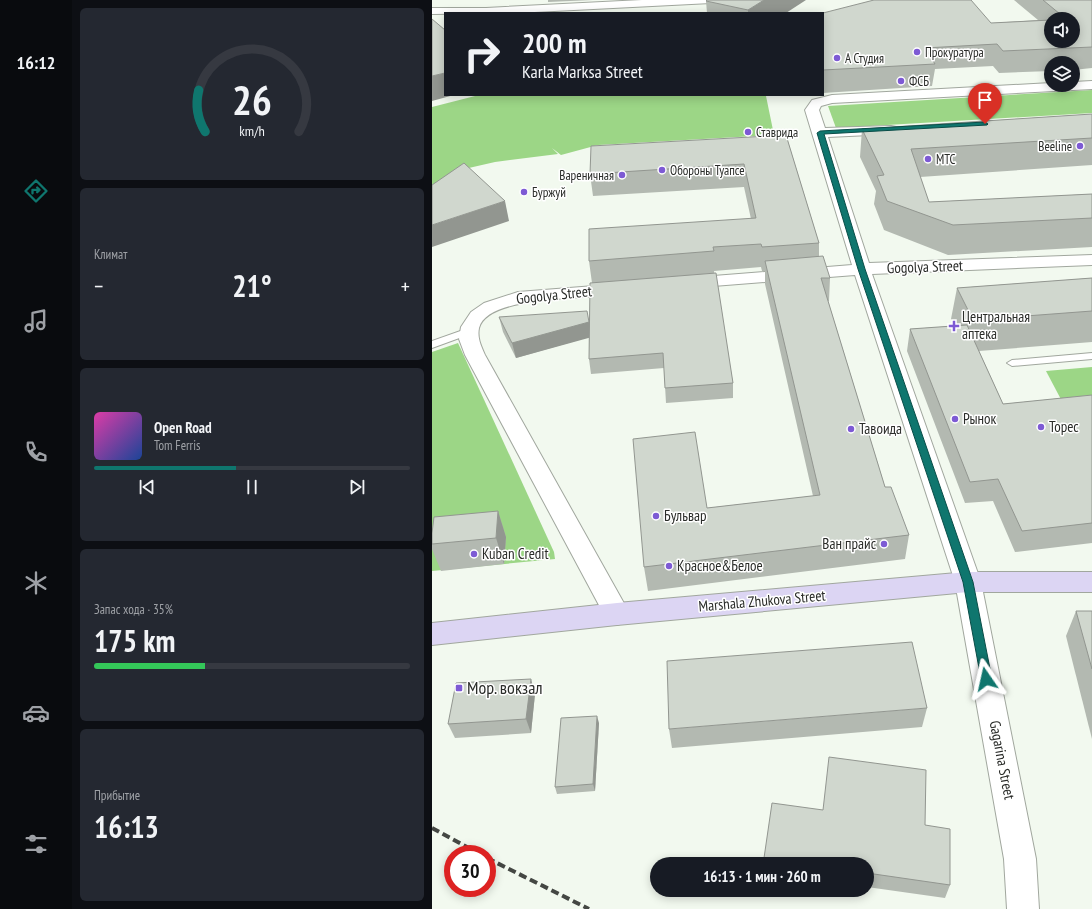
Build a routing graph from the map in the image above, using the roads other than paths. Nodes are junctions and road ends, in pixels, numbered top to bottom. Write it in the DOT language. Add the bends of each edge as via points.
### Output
graph roads {
  1 [pos="711,0"];
  2 [pos="432,10"];
  3 [pos="457,12"];
  4 [pos="1092,85"];
  5 [pos="902,129"];
  6 [pos="820,133"];
  7 [pos="1092,260"];
  8 [pos="862,269"];
  9 [pos="674,284"];
  10 [pos="634,287"];
  11 [pos="469,331"];
  12 [pos="432,345"];
  13 [pos="1092,356"];
  14 [pos="1012,363"];
  15 [pos="968,582"];
  16 [pos="1092,582"];
  17 [pos="617,614"];
  18 [pos="432,634"];
  19 [pos="1023,909"];
  1 -- 3 [label="street"];
  2 -- 3 [label="street"];
  4 -- 6 [label="street, Gagarina Street" via="832,100 816,103 812,110"];
  5 -- 6 [label="street"];
  6 -- 8 [label="street, Gagarina Street"];
  7 -- 8 [label="street, Gogolya Street"];
  8 -- 9 [label="street, Gogolya Street"];
  8 -- 15 [label="street, Gagarina Street"];
  10 -- 11 [label="street, Gogolya Street" via="518,297 504,301 478,316"];
  11 -- 12 [label="lane"];
  11 -- 17 [label="street" via="475,355"];
  13 -- 14 [label="lane"];
  15 -- 16 [label="street, Marshala Zhukova Street"];
  15 -- 17 [label="street, Marshala Zhukova Street"];
  15 -- 19 [label="street, Gagarina Street" via="1020,859"];
  17 -- 18 [label="street, Marshala Zhukova Street"];
}
